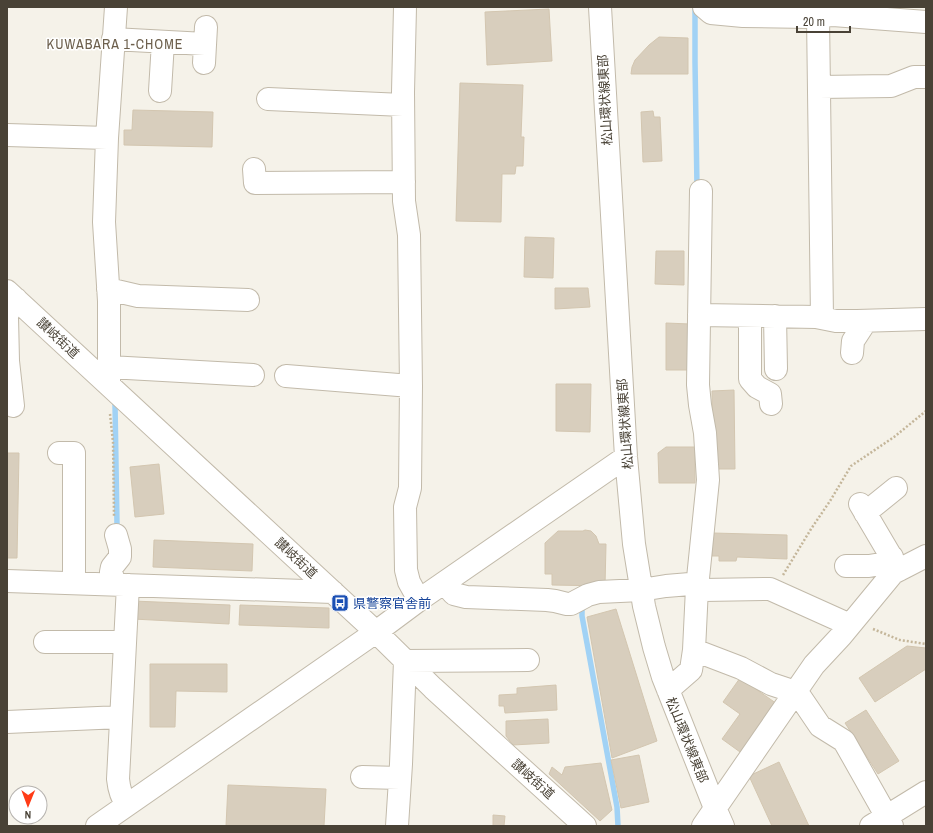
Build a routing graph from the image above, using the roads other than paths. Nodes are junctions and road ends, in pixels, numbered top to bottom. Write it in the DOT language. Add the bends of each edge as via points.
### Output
graph roads {
  1 [pos="116,7"];
  2 [pos="405,7"];
  3 [pos="600,7"];
  4 [pos="704,7"];
  5 [pos="743,12"];
  6 [pos="824,13"];
  7 [pos="926,22"];
  8 [pos="113,39"];
  9 [pos="163,42"];
  10 [pos="205,45"];
  11 [pos="926,77"];
  12 [pos="819,88"];
  13 [pos="160,92"];
  14 [pos="268,99"];
  15 [pos="403,105"];
  16 [pos="7,134"];
  17 [pos="107,138"];
  18 [pos="254,169"];
  19 [pos="404,182"];
  20 [pos="701,191"];
  21 [pos="108,290"];
  22 [pos="238,294"];
  23 [pos="12,295"];
  24 [pos="699,315"];
  25 [pos="750,316"];
  26 [pos="776,316"];
  27 [pos="822,318"];
  28 [pos="926,320"];
  29 [pos="866,321"];
  30 [pos="852,353"];
  31 [pos="776,369"];
  32 [pos="254,375"];
  33 [pos="109,376"];
  34 [pos="286,376"];
  35 [pos="410,386"];
  36 [pos="771,404"];
  37 [pos="12,406"];
  38 [pos="58,453"];
  39 [pos="626,457"];
  40 [pos="896,488"];
  41 [pos="116,535"];
  42 [pos="926,556"];
  43 [pos="896,564"];
  44 [pos="846,566"];
  45 [pos="7,581"];
  46 [pos="74,583"];
  47 [pos="444,583"];
  48 [pos="121,585"];
  49 [pos="697,588"];
  50 [pos="642,590"];
  51 [pos="333,592"];
  52 [pos="420,600"];
  53 [pos="852,623"];
  54 [pos="376,632"];
  55 [pos="46,642"];
  56 [pos="125,642"];
  57 [pos="694,650"];
  58 [pos="528,660"];
  59 [pos="405,661"];
  60 [pos="668,690"];
  61 [pos="795,692"];
  62 [pos="122,717"];
  63 [pos="7,722"];
  64 [pos="362,777"];
  65 [pos="400,778"];
  66 [pos="926,792"];
  67 [pos="127,805"];
  68 [pos="719,817"];
  69 [pos="883,823"];
  70 [pos="99,825"];
  71 [pos="397,826"];
  72 [pos="585,826"];
  73 [pos="703,826"];
  1 -- 8 [label="street"];
  2 -- 15 [label="street"];
  3 -- 39 [label="street, 松山環状線東部"];
  4 -- 5 [label="street" via="711,13"];
  5 -- 6 [label="street"];
  6 -- 7 [label="street"];
  6 -- 12 [label="street"];
  8 -- 9 [label="street"];
  8 -- 17 [label="street"];
  9 -- 10 [label="street"];
  9 -- 13 [label="street"];
  11 -- 12 [label="street" via="914,77 891,86"];
  12 -- 27 [label="street"];
  14 -- 15 [label="street"];
  15 -- 19 [label="street"];
  16 -- 17 [label="street"];
  17 -- 21 [label="street" via="104,222"];
  18 -- 19 [label="street" via="255,183"];
  19 -- 35 [label="street" via="404,201 410,235"];
  20 -- 24 [label="street"];
  21 -- 22 [label="street" via="138,296"];
  21 -- 33 [label="street"];
  23 -- 33 [label="street, 讃岐街道"];
  23 -- 37 [label="street" via="7,317"];
  24 -- 25 [label="street"];
  24 -- 49 [label="street" via="698,385 708,480"];
  25 -- 26 [label="street"];
  25 -- 36 [label="street" via="750,379 757,387 770,394"];
  26 -- 27 [label="street"];
  26 -- 31 [label="street"];
  27 -- 29 [label="street" via="836,321"];
  28 -- 29 [label="street"];
  29 -- 30 [label="street" via="853,341"];
  32 -- 33 [label="street"];
  33 -- 51 [label="street, 讃岐街道"];
  34 -- 35 [label="street"];
  35 -- 52 [label="street" via="410,488 405,507 406,570 409,582"];
  38 -- 46 [label="street" via="74,453"];
  39 -- 47 [label="street"];
  39 -- 50 [label="street, 松山環状線東部" via="634,544"];
  40 -- 43 [label="street" via="862,509"];
  41 -- 48 [label="street" via="120,557 111,572"];
  42 -- 43 [label="street"];
  43 -- 44 [label="street"];
  43 -- 53 [label="street" via="893,573"];
  45 -- 46 [label="street"];
  46 -- 48 [label="street"];
  47 -- 50 [label="street" via="454,594 466,597 554,600 567,604 598,592"];
  47 -- 52 [label="street"];
  48 -- 51 [label="street"];
  48 -- 56 [label="street"];
  49 -- 50 [label="street" via="690,584"];
  49 -- 53 [label="street" via="770,588"];
  49 -- 57 [label="street"];
  50 -- 60 [label="street, 松山環状線東部" via="654,647"];
  51 -- 54 [label="street, 讃岐街道"];
  52 -- 54 [label="street"];
  53 -- 61 [label="street" via="814,665"];
  54 -- 59 [label="street, 讃岐街道"];
  54 -- 67 [label="street"];
  55 -- 56 [label="street"];
  56 -- 62 [label="street"];
  57 -- 60 [label="street" via="691,670"];
  57 -- 61 [label="street" via="741,668 770,684"];
  58 -- 59 [label="street"];
  59 -- 65 [label="street"];
  59 -- 72 [label="street, 讃岐街道"];
  60 -- 68 [label="street, 松山環状線東部"];
  61 -- 68 [label="street"];
  61 -- 69 [label="street" via="820,726 844,741"];
  62 -- 63 [label="street"];
  62 -- 67 [label="street" via="118,779 121,794"];
  64 -- 65 [label="street"];
  65 -- 71 [label="street"];
  66 -- 69 [label="street"];
  67 -- 70 [label="street"];
  68 -- 73 [label="street"];
}
